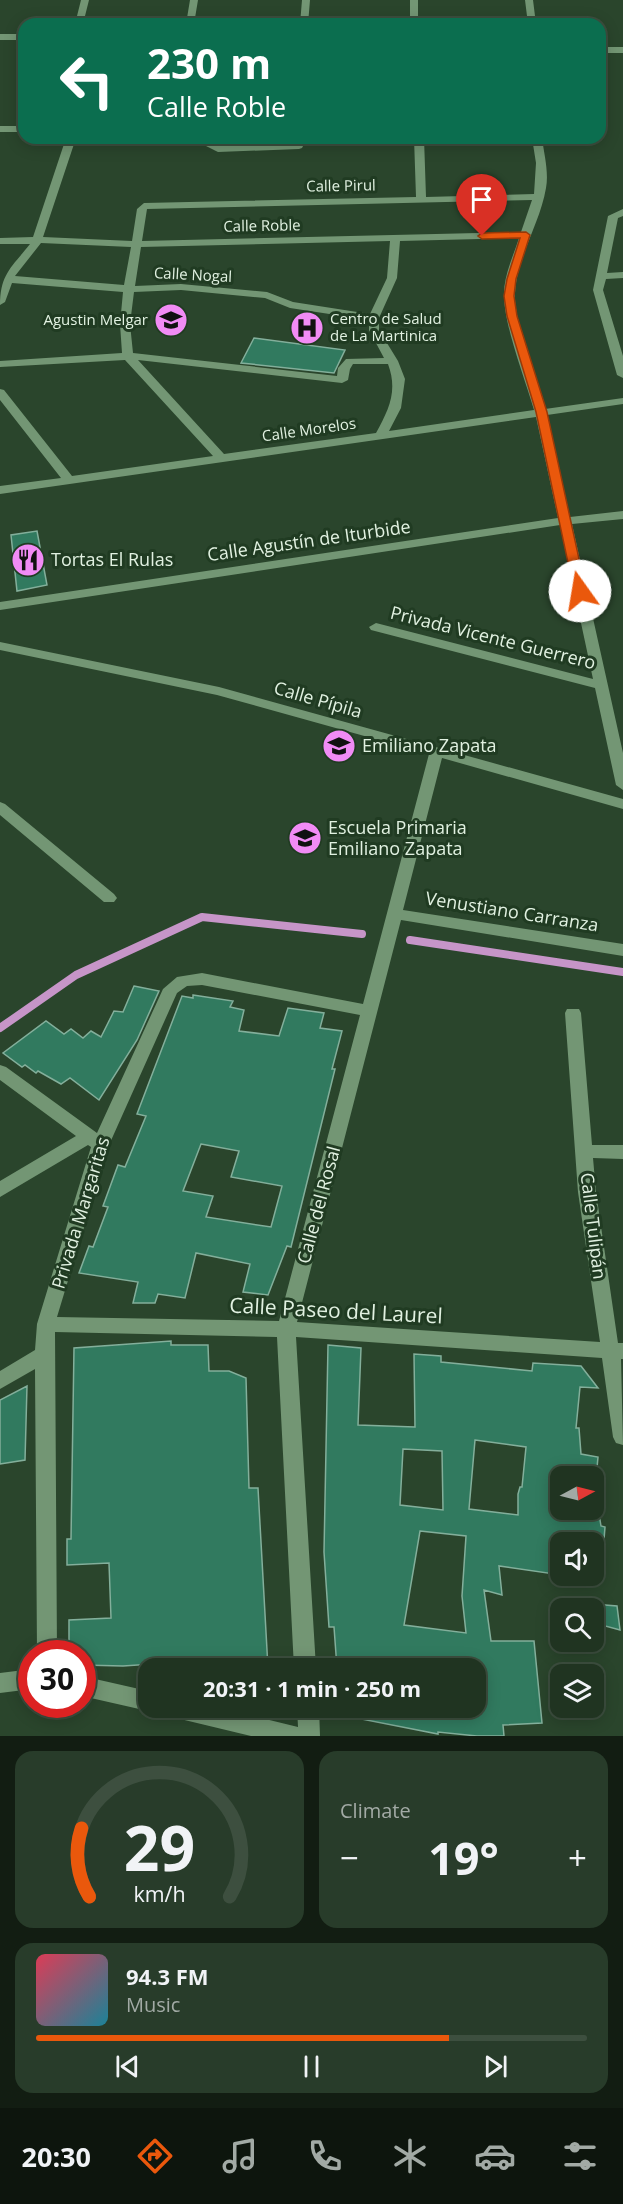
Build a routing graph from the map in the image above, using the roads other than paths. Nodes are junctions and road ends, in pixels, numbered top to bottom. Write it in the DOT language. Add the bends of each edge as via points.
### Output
graph roads {
  1 [pos="85,0"];
  2 [pos="194,0"];
  3 [pos="306,0"];
  4 [pos="414,0"];
  5 [pos="529,0"];
  6 [pos="80,18"];
  7 [pos="191,18"];
  8 [pos="304,18"];
  9 [pos="414,18"];
  10 [pos="531,18"];
  11 [pos="0,37"];
  12 [pos="18,38"];
  13 [pos="606,50"];
  14 [pos="623,50"];
  15 [pos="0,129"];
  16 [pos="18,129"];
  17 [pos="69,144"];
  18 [pos="209,144"];
  19 [pos="300,144"];
  20 [pos="418,144"];
  21 [pos="538,144"];
  22 [pos="538,197"];
  23 [pos="421,200"];
  24 [pos="620,212"];
  25 [pos="526,235"];
  26 [pos="395,238"];
  27 [pos="0,241"];
  28 [pos="37,241"];
  29 [pos="138,244"];
  30 [pos="623,275"];
  31 [pos="601,276"];
  32 [pos="8,279"];
  33 [pos="129,289"];
  34 [pos="0,302"];
  35 [pos="374,318"];
  36 [pos="128,356"];
  37 [pos="392,361"];
  38 [pos="0,364"];
  39 [pos="623,375"];
  40 [pos="0,392"];
  41 [pos="623,401"];
  42 [pos="541,412"];
  43 [pos="381,435"];
  44 [pos="221,458"];
  45 [pos="68,479"];
  46 [pos="0,490"];
  47 [pos="623,515"];
  48 [pos="564,521"];
  49 [pos="0,606"];
  50 [pos="376,627"];
  51 [pos="0,646"];
  52 [pos="601,685"];
  53 [pos="437,752"];
  54 [pos="622,780"];
  55 [pos="623,804"];
  56 [pos="0,807"];
  57 [pos="109,898"];
  58 [pos="395,914"];
  59 [pos="623,950"];
  60 [pos="369,1011"];
  61 [pos="573,1013"];
  62 [pos="0,1071"];
  63 [pos="94,1141"];
  64 [pos="584,1150"];
  65 [pos="623,1152"];
  66 [pos="0,1190"];
  67 [pos="46,1324"];
  68 [pos="286,1329"];
  69 [pos="616,1350"];
  70 [pos="44,1354"];
  71 [pos="0,1381"];
  72 [pos="623,1437"];
  73 [pos="46,1640"];
  74 [pos="304,1658"];
  75 [pos="18,1681"];
  76 [pos="0,1683"];
  77 [pos="96,1689"];
  78 [pos="138,1699"];
  79 [pos="219,1718"];
  80 [pos="308,1718"];
  81 [pos="295,1736"];
  82 [pos="309,1736"];
  1 -- 6 [label="street"];
  2 -- 7 [label="street"];
  3 -- 8 [label="street"];
  4 -- 9 [label="street"];
  5 -- 10 [label="street"];
  11 -- 12 [label="street"];
  13 -- 14 [label="street"];
  15 -- 16 [label="street"];
  17 -- 28 [label="street"];
  18 -- 19 [label="street" via="218,148"];
  20 -- 23 [label="street"];
  21 -- 22 [label="street" via="542,163"];
  22 -- 23 [label="street, Calle Pirul"];
  22 -- 25 [label="street"];
  23 -- 29 [label="street, Calle Pirul" via="144,206"];
  24 -- 31 [label="street" via="614,216"];
  25 -- 26 [label="street, Calle Roble"];
  25 -- 42 [label="street" via="509,296"];
  26 -- 29 [label="street, Calle Roble"];
  26 -- 35 [label="street" via="392,278"];
  27 -- 28 [label="street, Calle Roble"];
  28 -- 29 [label="street, Calle Roble"];
  28 -- 32 [label="street"];
  29 -- 33 [label="street"];
  30 -- 31 [label="street"];
  31 -- 39 [label="street" via="598,290"];
  32 -- 33 [label="street, Calle Nogal"];
  32 -- 34 [label="street"];
  33 -- 35 [label="street, Calle Nogal" via="181,287 267,296 290,305"];
  33 -- 36 [label="street" via="124,341"];
  35 -- 37 [label="street" via="374,330"];
  36 -- 37 [label="street" via="342,380 350,361"];
  36 -- 38 [label="street"];
  36 -- 44 [label="street"];
  37 -- 43 [label="street" via="398,388 395,408"];
  40 -- 45 [label="street"];
  41 -- 42 [label="street, Calle Morelos"];
  42 -- 43 [label="street, Calle Morelos"];
  42 -- 48 [label="street"];
  43 -- 44 [label="street, Calle Morelos"];
  44 -- 45 [label="street, Calle Morelos"];
  45 -- 46 [label="street, Calle Morelos"];
  47 -- 48 [label="street, Calle Agustín de Iturbide"];
  48 -- 49 [label="street, Calle Agustín de Iturbide"];
  48 -- 52 [label="street"];
  50 -- 52 [label="street, Privada Vicente Guerrero"];
  51 -- 53 [label="street, Calle Pípila" via="219,691"];
  52 -- 54 [label="street"];
  53 -- 55 [label="street, Calle Pípila"];
  53 -- 58 [label="street, Calle del Rosal"];
  56 -- 57 [label="street"];
  58 -- 59 [label="street, Venustiano Carranza"];
  58 -- 60 [label="street, Calle del Rosal"];
  60 -- 63 [label="street, Privada Margaritas" via="202,980 183,981 171,989"];
  60 -- 68 [label="street, Calle del Rosal"];
  61 -- 64 [label="street, Calle Tulipán"];
  62 -- 63 [label="street"];
  63 -- 66 [label="street"];
  63 -- 67 [label="street, Privada Margaritas"];
  64 -- 65 [label="street"];
  64 -- 69 [label="street, Calle Tulipán" via="587,1192"];
  67 -- 68 [label="street, Calle Paseo del Laurel"];
  67 -- 70 [label="street, Privada Margaritas"];
  68 -- 69 [label="street, Calle Paseo del Laurel"];
  68 -- 74 [label="street, Calle del Rosal"];
  69 -- 72 [label="street, Calle Tulipán"];
  70 -- 71 [label="street"];
  70 -- 73 [label="street, Privada Margaritas"];
  75 -- 76 [label="street"];
  77 -- 78 [label="street"];
  79 -- 81 [label="street"];
  80 -- 82 [label="street"];
}
